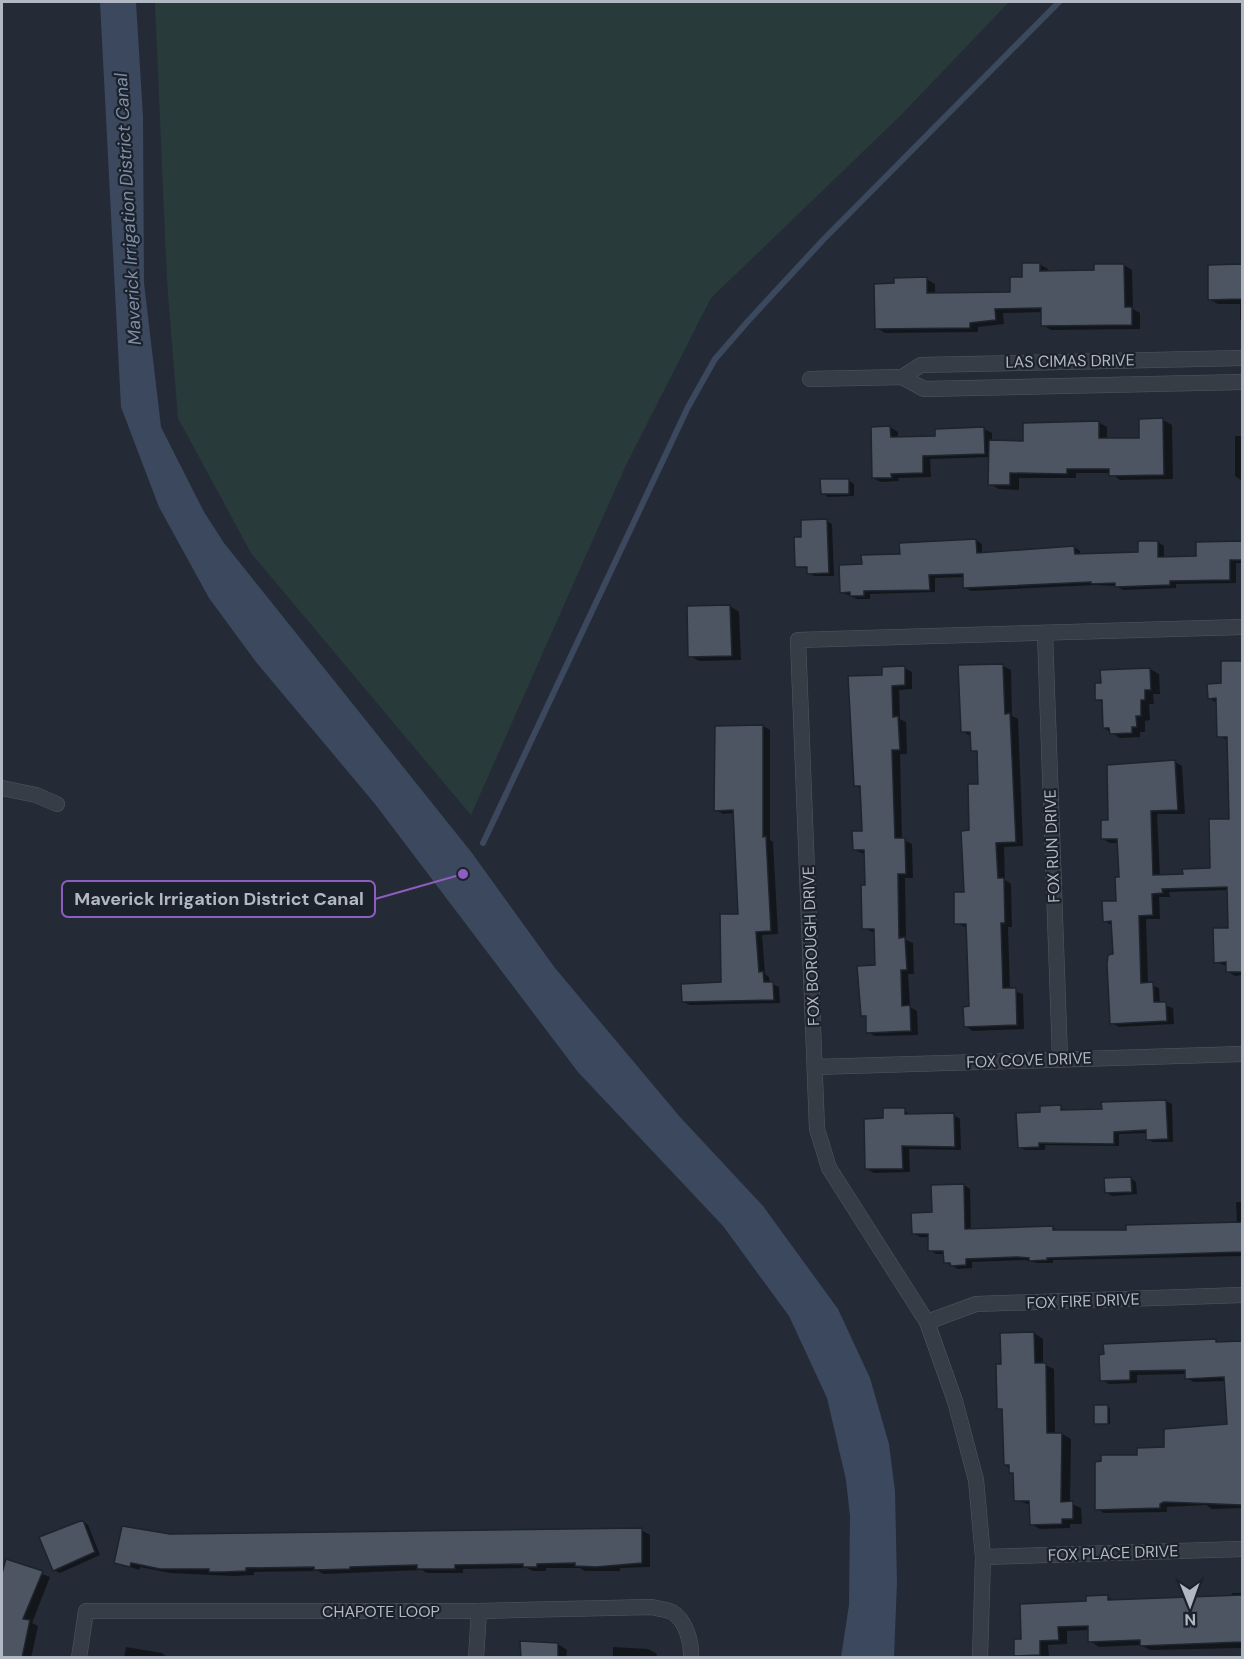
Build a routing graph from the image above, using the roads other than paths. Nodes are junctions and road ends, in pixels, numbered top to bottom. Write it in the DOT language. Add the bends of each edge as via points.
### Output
graph roads {
  1 [pos="1223,358"];
  2 [pos="1242,358"];
  3 [pos="1129,360"];
  4 [pos="1026,362"];
  5 [pos="902,377"];
  6 [pos="810,379"];
  7 [pos="1242,382"];
  8 [pos="1224,383"];
  9 [pos="1130,385"];
  10 [pos="1027,387"];
  11 [pos="1242,627"];
  12 [pos="1045,634"];
  13 [pos="2,788"];
  14 [pos="57,804"];
  15 [pos="1242,1054"];
  16 [pos="1060,1059"];
  17 [pos="816,1067"];
  18 [pos="1242,1295"];
  19 [pos="927,1322"];
  20 [pos="1242,1549"];
  21 [pos="983,1557"];
  22 [pos="479,1611"];
  23 [pos="79,1658"];
  24 [pos="476,1658"];
  25 [pos="692,1658"];
  26 [pos="980,1658"];
  1 -- 2 [label="street, LAS CIMAS DRIVE"];
  1 -- 3 [label="street, LAS CIMAS DRIVE"];
  1 -- 8 [label="street"];
  3 -- 4 [label="street, LAS CIMAS DRIVE"];
  3 -- 9 [label="street"];
  4 -- 5 [label="street, LAS CIMAS DRIVE" via="921,365"];
  4 -- 10 [label="street"];
  5 -- 6 [label="street, LAS CIMAS DRIVE"];
  5 -- 10 [label="street, LAS CIMAS DRIVE" via="924,389"];
  7 -- 8 [label="street, LAS CIMAS DRIVE"];
  8 -- 9 [label="street, LAS CIMAS DRIVE"];
  9 -- 10 [label="street, LAS CIMAS DRIVE"];
  11 -- 12 [label="street, FOX BOROUGH DRIVE"];
  12 -- 16 [label="street, FOX RUN DRIVE"];
  12 -- 17 [label="street, FOX BOROUGH DRIVE" via="798,640"];
  13 -- 14 [label="street"];
  15 -- 16 [label="street, FOX COVE DRIVE"];
  16 -- 17 [label="street, FOX COVE DRIVE"];
  17 -- 19 [label="street, FOX BOROUGH DRIVE" via="817,1130 829,1168"];
  18 -- 19 [label="street, FOX FIRE DRIVE" via="976,1305"];
  19 -- 21 [label="street, FOX BOROUGH DRIVE" via="955,1401 976,1480"];
  20 -- 21 [label="street, FOX PLACE DRIVE"];
  21 -- 26 [label="street, FOX BOROUGH DRIVE"];
  22 -- 23 [label="street, CHAPOTE LOOP" via="86,1611"];
  22 -- 24 [label="street"];
  22 -- 25 [label="street, CHAPOTE LOOP" via="652,1607 672,1612 682,1623"];
}
